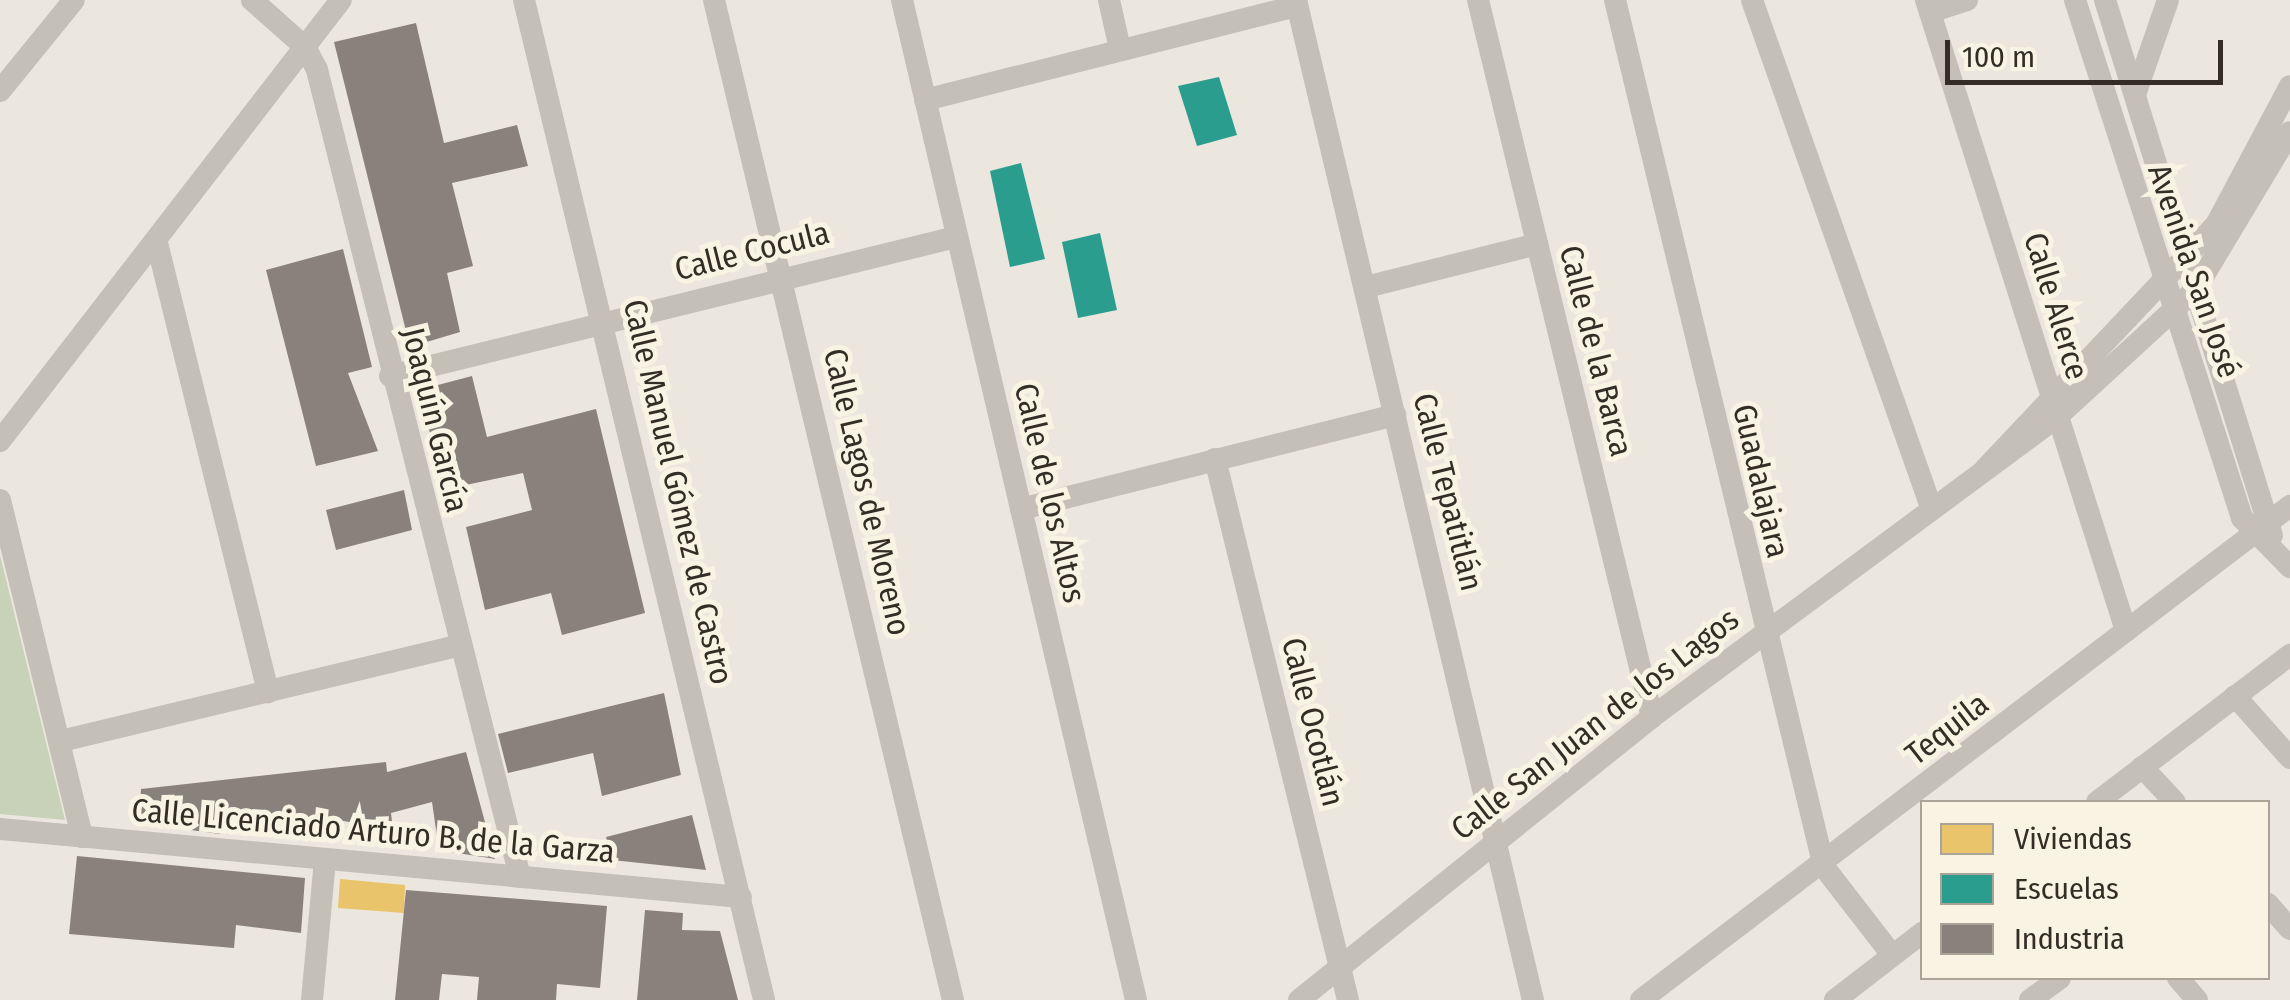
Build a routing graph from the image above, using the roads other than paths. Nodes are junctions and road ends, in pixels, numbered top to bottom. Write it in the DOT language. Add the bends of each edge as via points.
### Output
graph roads {
  1 [pos="74,0"];
  2 [pos="252,0"];
  3 [pos="341,0"];
  4 [pos="524,0"];
  5 [pos="714,0"];
  6 [pos="902,0"];
  7 [pos="1108,0"];
  8 [pos="1478,0"];
  9 [pos="1616,0"];
  10 [pos="1752,0"];
  11 [pos="1967,0"];
  12 [pos="2074,0"];
  13 [pos="2105,0"];
  14 [pos="2168,0"];
  15 [pos="1296,3"];
  16 [pos="1928,6"];
  17 [pos="305,47"];
  18 [pos="1120,49"];
  19 [pos="2290,86"];
  20 [pos="0,91"];
  21 [pos="2136,92"];
  22 [pos="925,100"];
  23 [pos="2290,132"];
  24 [pos="956,237"];
  25 [pos="157,243"];
  26 [pos="1537,244"];
  27 [pos="2182,254"];
  28 [pos="782,276"];
  29 [pos="2158,278"];
  30 [pos="1366,287"];
  31 [pos="2195,290"];
  32 [pos="2170,316"];
  33 [pos="604,322"];
  34 [pos="390,376"];
  35 [pos="2054,406"];
  36 [pos="1395,415"];
  37 [pos="0,441"];
  38 [pos="1215,459"];
  39 [pos="0,500"];
  40 [pos="2290,506"];
  41 [pos="1021,508"];
  42 [pos="1931,508"];
  43 [pos="2261,528"];
  44 [pos="2283,558"];
  45 [pos="2126,631"];
  46 [pos="1763,634"];
  47 [pos="457,646"];
  48 [pos="2290,655"];
  49 [pos="268,692"];
  50 [pos="2235,696"];
  51 [pos="1652,717"];
  52 [pos="61,741"];
  53 [pos="2290,758"];
  54 [pos="2142,767"];
  55 [pos="2100,800"];
  56 [pos="2172,800"];
  57 [pos="0,829"];
  58 [pos="82,838"];
  59 [pos="1498,838"];
  60 [pos="325,860"];
  61 [pos="1824,867"];
  62 [pos="520,877"];
  63 [pos="741,896"];
  64 [pos="2270,906"];
  65 [pos="2290,929"];
  66 [pos="1920,934"];
  67 [pos="1892,955"];
  68 [pos="1340,968"];
  69 [pos="2057,980"];
  70 [pos="2180,980"];
  71 [pos="312,1000"];
  72 [pos="764,1000"];
  73 [pos="953,1000"];
  74 [pos="1136,1000"];
  75 [pos="1299,1000"];
  76 [pos="1348,1000"];
  77 [pos="1533,1000"];
  78 [pos="1641,1000"];
  79 [pos="1835,1000"];
  80 [pos="2030,1000"];
  81 [pos="2197,1000"];
  1 -- 20 [label="street"];
  2 -- 17 [label="street"];
  3 -- 17 [label="street"];
  4 -- 33 [label="street, Calle Manuel Gómez de Castro"];
  5 -- 28 [label="street, Calle Lagos de Moreno"];
  6 -- 22 [label="street, Calle de los Altos"];
  7 -- 18 [label="street"];
  8 -- 26 [label="street, Calle de la Barca"];
  9 -- 46 [label="street, Guadalajara"];
  10 -- 42 [label="street"];
  11 -- 16 [label="street"];
  12 -- 29 [label="street, Avenida San José"];
  13 -- 21 [label="street, Avenida San José"];
  14 -- 21 [label="street"];
  15 -- 18 [label="street"];
  15 -- 30 [label="street, Calle Tepatitlán"];
  16 -- 35 [label="street, Calle Alerce"];
  17 -- 25 [label="street"];
  17 -- 34 [label="street, Joaquín García"];
  18 -- 22 [label="street"];
  19 -- 27 [label="street, Calle San Juan de los Lagos" via="2239,190"];
  21 -- 27 [label="street, Avenida San José"];
  22 -- 24 [label="street, Calle de los Altos"];
  23 -- 31 [label="street, Calle San Juan de los Lagos"];
  24 -- 28 [label="street, Calle Cocula"];
  24 -- 41 [label="street, Calle de los Altos"];
  25 -- 37 [label="street"];
  25 -- 49 [label="street"];
  26 -- 30 [label="street"];
  26 -- 51 [label="street, Calle de la Barca"];
  27 -- 29 [label="street, Calle San Juan de los Lagos"];
  27 -- 31 [label="street, Avenida San José"];
  28 -- 33 [label="street, Calle Cocula"];
  28 -- 73 [label="street, Calle Lagos de Moreno"];
  29 -- 32 [label="street, Avenida San José"];
  29 -- 35 [label="street, Calle San Juan de los Lagos" via="2126,326"];
  30 -- 36 [label="street, Calle Tepatitlán"];
  31 -- 32 [label="street, Calle San Juan de los Lagos"];
  31 -- 43 [label="street, Avenida San José"];
  32 -- 35 [label="street, Calle San Juan de los Lagos"];
  32 -- 43 [label="street, Avenida San José"];
  33 -- 34 [label="street, Calle Cocula"];
  33 -- 63 [label="street, Calle Manuel Gómez de Castro"];
  34 -- 47 [label="street, Joaquín García"];
  35 -- 42 [label="street, Calle San Juan de los Lagos"];
  35 -- 45 [label="street, Calle Alerce"];
  36 -- 38 [label="street"];
  36 -- 59 [label="street, Calle Tepatitlán"];
  38 -- 41 [label="street"];
  38 -- 68 [label="street, Calle Ocotlán"];
  39 -- 52 [label="street"];
  40 -- 43 [label="street, Tequila"];
  41 -- 74 [label="street, Calle de los Altos"];
  42 -- 46 [label="street, Calle San Juan de los Lagos"];
  43 -- 44 [label="street, Avenida San José"];
  43 -- 45 [label="street, Tequila"];
  45 -- 61 [label="street, Tequila"];
  46 -- 51 [label="street, Calle San Juan de los Lagos"];
  46 -- 61 [label="street, Guadalajara"];
  47 -- 49 [label="street"];
  47 -- 62 [label="street, Joaquín García"];
  48 -- 50 [label="street"];
  49 -- 52 [label="street"];
  50 -- 53 [label="street"];
  50 -- 54 [label="street"];
  51 -- 59 [label="street, Calle San Juan de los Lagos"];
  52 -- 58 [label="street"];
  54 -- 55 [label="street"];
  54 -- 56 [label="street"];
  57 -- 58 [label="street, Calle Licenciado Arturo B. de la Garza"];
  58 -- 60 [label="street, Calle Licenciado Arturo B. de la Garza"];
  59 -- 68 [label="street, Calle San Juan de los Lagos"];
  59 -- 77 [label="street, Calle Tepatitlán"];
  60 -- 62 [label="street, Calle Licenciado Arturo B. de la Garza"];
  60 -- 71 [label="street"];
  61 -- 67 [label="street, Guadalajara"];
  61 -- 78 [label="street, Tequila"];
  62 -- 63 [label="street, Calle Licenciado Arturo B. de la Garza"];
  63 -- 72 [label="street, Calle Manuel Gómez de Castro"];
  64 -- 65 [label="street"];
  66 -- 67 [label="street"];
  67 -- 79 [label="street"];
  68 -- 75 [label="street, Calle San Juan de los Lagos"];
  68 -- 76 [label="street, Calle Ocotlán"];
  69 -- 80 [label="street"];
  70 -- 81 [label="street"];
}
